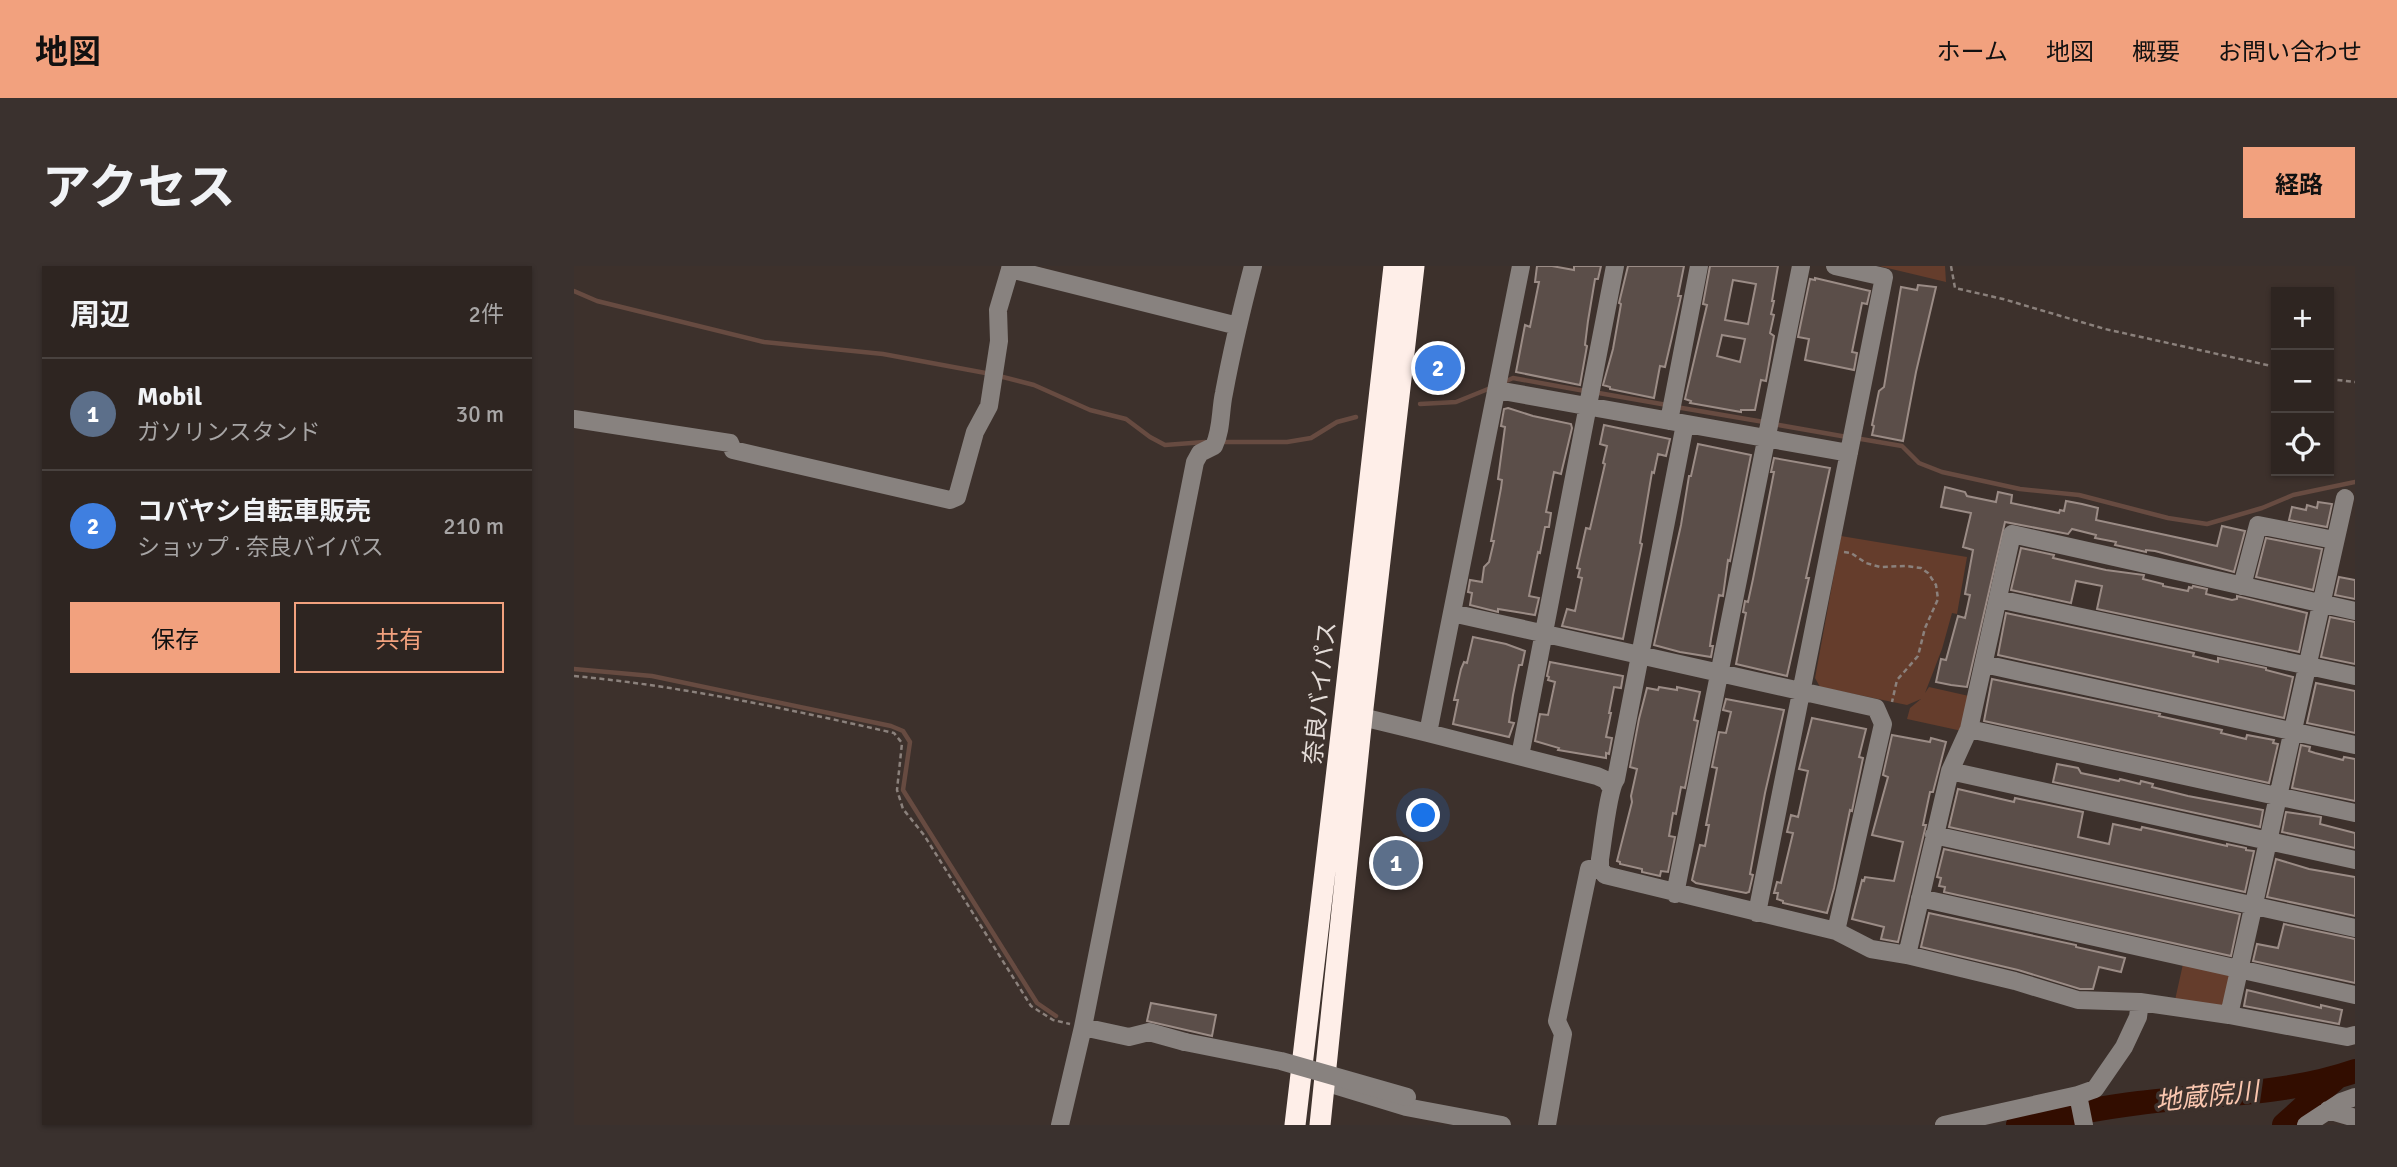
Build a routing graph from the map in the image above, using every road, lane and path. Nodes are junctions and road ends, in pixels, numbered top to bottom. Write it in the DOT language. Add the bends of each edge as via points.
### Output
graph roads {
  1 [pos="1253,266"];
  2 [pos="1394,266"];
  3 [pos="1414,266"];
  4 [pos="1521,266"];
  5 [pos="1615,266"];
  6 [pos="1699,266"];
  7 [pos="1801,266"];
  8 [pos="1835,266"];
  9 [pos="1951,266"];
  10 [pos="1010,268"];
  11 [pos="1238,326"];
  12 [pos="2271,366"];
  13 [pos="2334,380"];
  14 [pos="2355,382"];
  15 [pos="1497,390"];
  16 [pos="1588,406"];
  17 [pos="574,419"];
  18 [pos="1677,422"];
  19 [pos="1766,438"];
  20 [pos="1849,453"];
  21 [pos="2345,498"];
  22 [pos="2334,540"];
  23 [pos="1830,548"];
  24 [pos="2242,586"];
  25 [pos="1998,599"];
  26 [pos="2321,604"];
  27 [pos="2355,611"];
  28 [pos="1452,613"];
  29 [pos="1544,634"];
  30 [pos="1639,654"];
  31 [pos="1983,664"];
  32 [pos="2307,665"];
  33 [pos="1720,672"];
  34 [pos="574,676"];
  35 [pos="2355,676"];
  36 [pos="1802,691"];
  37 [pos="1880,715"];
  38 [pos="1362,717"];
  39 [pos="1969,729"];
  40 [pos="2292,731"];
  41 [pos="1428,733"];
  42 [pos="2355,745"];
  43 [pos="1520,756"];
  44 [pos="1951,771"];
  45 [pos="1611,786"];
  46 [pos="2278,796"];
  47 [pos="2355,813"];
  48 [pos="1934,835"];
  49 [pos="2268,841"];
  50 [pos="2355,860"];
  51 [pos="1600,868"];
  52 [pos="1675,894"];
  53 [pos="1920,898"];
  54 [pos="2254,905"];
  55 [pos="1758,913"];
  56 [pos="2355,928"];
  57 [pos="1836,930"];
  58 [pos="1907,955"];
  59 [pos="2240,969"];
  60 [pos="2355,995"];
  61 [pos="2140,1002"];
  62 [pos="2229,1015"];
  63 [pos="1083,1027"];
  64 [pos="2355,1035"];
  65 [pos="1324,1082"];
  66 [pos="2355,1097"];
  67 [pos="2079,1098"];
  68 [pos="2328,1110"];
  69 [pos="2355,1118"];
  70 [pos="1060,1125"];
  71 [pos="1295,1125"];
  72 [pos="1320,1125"];
  73 [pos="1502,1125"];
  74 [pos="1547,1125"];
  75 [pos="1944,1125"];
  76 [pos="2084,1125"];
  77 [pos="2306,1125"];
  1 -- 11 [label="street"];
  2 -- 71 [label="highway, 奈良バイパス"];
  3 -- 38 [label="highway, 奈良バイパス"];
  4 -- 15 [label="street"];
  5 -- 16 [label="street"];
  6 -- 18 [label="street"];
  7 -- 19 [label="street"];
  8 -- 20 [label="street" via="1884,277"];
  9 -- 12 [label="path" via="1955,288 2105,329"];
  10 -- 11 [label="street"];
  10 -- 17 [label="street" via="999,310 989,406 975,432 957,497 950,500 733,450 730,443"];
  11 -- 63 [label="street" via="1217,441 1195,462"];
  13 -- 14 [label="path"];
  15 -- 16 [label="street"];
  15 -- 28 [label="street"];
  16 -- 18 [label="street"];
  16 -- 29 [label="street"];
  18 -- 19 [label="street"];
  18 -- 30 [label="street"];
  19 -- 20 [label="street"];
  19 -- 33 [label="street"];
  20 -- 23 [label="street"];
  21 -- 22 [label="street"];
  22 -- 24 [label="street" via="2258,525"];
  22 -- 26 [label="street"];
  23 -- 36 [label="street"];
  23 -- 37 [label="path" via="1852,553 1873,566 1921,568 1936,585 1938,599 1919,656 1897,680 1892,704"];
  24 -- 25 [label="street" via="2012,534"];
  24 -- 26 [label="street"];
  25 -- 31 [label="street"];
  25 -- 32 [label="street"];
  26 -- 27 [label="street"];
  26 -- 32 [label="street"];
  28 -- 29 [label="street"];
  28 -- 41 [label="street"];
  29 -- 30 [label="street"];
  29 -- 43 [label="street"];
  30 -- 33 [label="street"];
  30 -- 45 [label="street"];
  31 -- 39 [label="street"];
  31 -- 40 [label="street"];
  32 -- 35 [label="street"];
  32 -- 40 [label="street"];
  33 -- 36 [label="street"];
  33 -- 52 [label="street"];
  34 -- 63 [label="path" via="774,706 894,733 902,743 897,790 904,809 1031,1006 1054,1020"];
  36 -- 37 [label="street" via="1876,708"];
  36 -- 55 [label="street"];
  37 -- 57 [label="street" via="1883,724"];
  38 -- 41 [label="street"];
  38 -- 65 [label="highway, 奈良バイパス"];
  39 -- 44 [label="street"];
  39 -- 46 [label="street"];
  40 -- 42 [label="street"];
  40 -- 46 [label="street"];
  41 -- 43 [label="street"];
  43 -- 45 [label="street" via="1597,776"];
  44 -- 48 [label="street"];
  44 -- 49 [label="street"];
  45 -- 51 [label="street"];
  46 -- 47 [label="street"];
  46 -- 49 [label="street"];
  48 -- 53 [label="street"];
  48 -- 54 [label="street"];
  49 -- 50 [label="street"];
  49 -- 54 [label="street"];
  51 -- 52 [label="street" via="1613,879"];
  51 -- 74 [label="street" via="1589,869 1557,1021 1563,1034"];
  52 -- 55 [label="street"];
  53 -- 58 [label="street"];
  53 -- 59 [label="street"];
  54 -- 56 [label="street"];
  54 -- 59 [label="street"];
  55 -- 57 [label="street"];
  57 -- 58 [label="street" via="1871,949"];
  58 -- 61 [label="street" via="2078,1000"];
  59 -- 60 [label="street"];
  59 -- 62 [label="street"];
  61 -- 62 [label="street"];
  61 -- 67 [label="street" via="2124,1047 2095,1089"];
  62 -- 64 [label="street"];
  63 -- 70 [label="street"];
  63 -- 73 [label="street, bridge" via="1129,1037 1149,1032 1280,1061 1488,1114"];
  65 -- 72 [label="highway, 奈良バイパス"];
  65 -- 73 [label="street" via="1406,1107"];
  66 -- 68 [label="street"];
  67 -- 75 [label="street"];
  67 -- 76 [label="street"];
  68 -- 69 [label="street"];
  68 -- 77 [label="street"];
}
